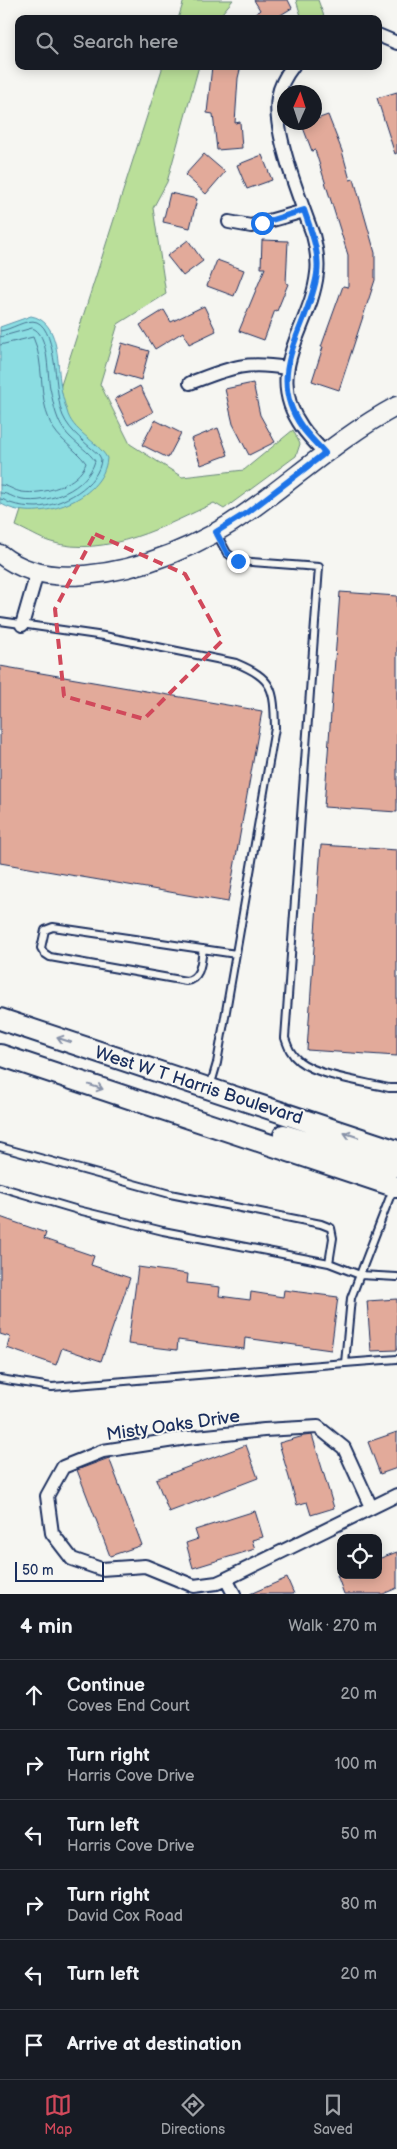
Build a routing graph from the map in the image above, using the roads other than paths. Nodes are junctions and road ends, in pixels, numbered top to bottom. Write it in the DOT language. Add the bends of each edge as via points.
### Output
graph roads {
  1 [pos="382,37"];
  2 [pos="397,43"];
  3 [pos="290,70"];
  4 [pos="304,210"];
  5 [pos="229,222"];
  6 [pos="286,368"];
  7 [pos="190,383"];
  8 [pos="397,406"];
  9 [pos="325,453"];
  10 [pos="216,532"];
  11 [pos="0,554"];
  12 [pos="37,573"];
  13 [pos="0,621"];
  14 [pos="22,625"];
  15 [pos="203,949"];
  16 [pos="236,954"];
  17 [pos="0,1019"];
  18 [pos="0,1055"];
  19 [pos="397,1088"];
  20 [pos="210,1089"];
  21 [pos="0,1147"];
  22 [pos="397,1151"];
  23 [pos="396,1181"];
  24 [pos="0,1187"];
  25 [pos="329,1263"];
  26 [pos="360,1275"];
  27 [pos="397,1277"];
  28 [pos="397,1359"];
  29 [pos="345,1363"];
  30 [pos="0,1380"];
  31 [pos="397,1494"];
  32 [pos="371,1507"];
  33 [pos="226,1579"];
  34 [pos="234,1594"];
  1 -- 2 [label="street"];
  3 -- 4 [label="street" via="278,96 278,116 280,134"];
  4 -- 5 [label="street" via="251,226"];
  4 -- 6 [label="street" via="317,253 318,273"];
  6 -- 7 [label="street" via="244,365"];
  6 -- 9 [label="street" via="291,405 301,427"];
  8 -- 9 [label="main road"];
  9 -- 10 [label="main road" via="248,512"];
  10 -- 12 [label="main road" via="167,555 116,571 67,577"];
  10 -- 19 [label="lane" via="227,553 238,561 319,567 285,1038 288,1049 313,1070"];
  11 -- 12 [label="main road"];
  12 -- 14 [label="street"];
  13 -- 14 [label="lane"];
  14 -- 16 [label="lane" via="104,636 236,663 256,671 269,683 275,700 275,728"];
  15 -- 15 [label="lane" via="53,927 45,930 41,948 50,957 186,981 197,976"];
  15 -- 16 [label="lane"];
  16 -- 20 [label="lane"];
  20 -- 17 [label="main road, West W T Harris Boulevard, one-way"];
  18 -- 23 [label="main road, West W T Harris Boulevard, one-way"];
  22 -- 20 [label="main road, West W T Harris Boulevard, one-way"];
  21 -- 25 [label="lane" via="170,1194 321,1224 331,1228 333,1238"];
  23 -- 26 [label="lane"];
  24 -- 25 [label="lane" via="163,1231"];
  25 -- 26 [label="lane"];
  26 -- 27 [label="lane"];
  26 -- 29 [label="lane" via="351,1298"];
  28 -- 29 [label="lane"];
  29 -- 30 [label="lane" via="52,1387"];
  31 -- 32 [label="street, Misty Oaks Drive"];
  32 -- 33 [label="street, Misty Oaks Drive"];
  32 -- 33 [label="street, Misty Oaks Drive" via="344,1448 318,1428 187,1438 103,1451 63,1466 47,1496 52,1533 72,1559 101,1569 144,1566 194,1586 217,1584"];
  33 -- 34 [label="street"];
}
